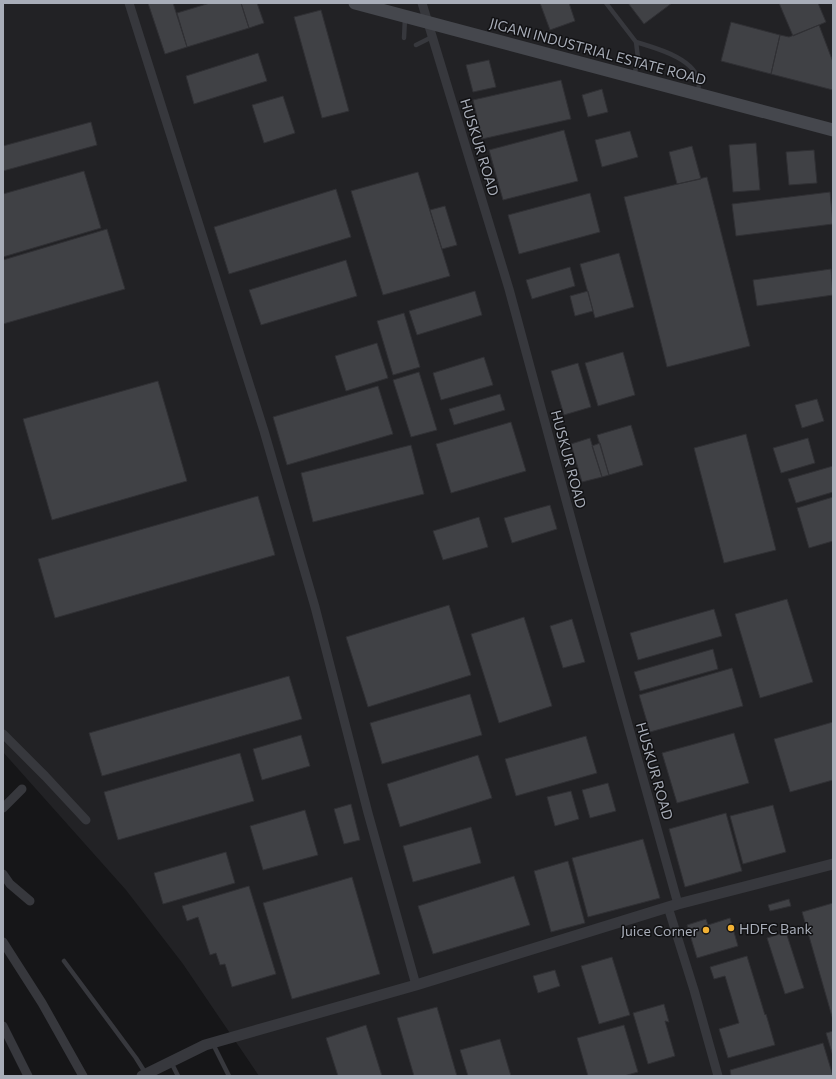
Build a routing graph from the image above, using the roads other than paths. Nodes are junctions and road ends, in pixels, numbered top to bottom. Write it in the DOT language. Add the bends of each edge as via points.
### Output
graph roads {
  1 [pos="129,3"];
  2 [pos="355,3"];
  3 [pos="422,3"];
  4 [pos="606,3"];
  5 [pos="405,16"];
  6 [pos="428,22"];
  7 [pos="432,37"];
  8 [pos="404,38"];
  9 [pos="636,42"];
  10 [pos="416,45"];
  11 [pos="634,78"];
  12 [pos="698,95"];
  13 [pos="833,130"];
  14 [pos="3,734"];
  15 [pos="22,789"];
  16 [pos="3,808"];
  17 [pos="86,820"];
  18 [pos="833,864"];
  19 [pos="3,874"];
  20 [pos="30,901"];
  21 [pos="673,906"];
  22 [pos="3,942"];
  23 [pos="64,961"];
  24 [pos="416,985"];
  25 [pos="3,1026"];
  26 [pos="212,1043"];
  27 [pos="171,1062"];
  28 [pos="144,1075"];
  29 [pos="28,1076"];
  30 [pos="83,1076"];
  31 [pos="178,1076"];
  32 [pos="229,1076"];
  33 [pos="718,1076"];
  1 -- 24 [label="street" via="313,599 368,813"];
  2 -- 5 [label="main road, JIGANI INDUSTRIAL ESTATE ROAD"];
  3 -- 6 [label="street, HUSKUR ROAD"];
  4 -- 9 [label="lane"];
  5 -- 6 [label="main road, JIGANI INDUSTRIAL ESTATE ROAD"];
  5 -- 8 [label="lane"];
  6 -- 7 [label="street, HUSKUR ROAD"];
  6 -- 11 [label="main road, JIGANI INDUSTRIAL ESTATE ROAD"];
  7 -- 10 [label="lane"];
  7 -- 21 [label="street, HUSKUR ROAD" via="509,289"];
  9 -- 11 [label="lane" via="638,58"];
  9 -- 12 [label="lane" via="680,59 694,71 699,82"];
  11 -- 12 [label="main road, JIGANI INDUSTRIAL ESTATE ROAD"];
  12 -- 13 [label="main road, JIGANI INDUSTRIAL ESTATE ROAD"];
  14 -- 17 [label="street"];
  15 -- 16 [label="street"];
  18 -- 21 [label="street"];
  19 -- 20 [label="street" via="10,884"];
  21 -- 24 [label="street"];
  21 -- 33 [label="street, HUSKUR ROAD"];
  22 -- 30 [label="street" via="42,1003"];
  23 -- 28 [label="lane" via="136,1058"];
  24 -- 26 [label="street"];
  25 -- 29 [label="street"];
  26 -- 27 [label="street"];
  26 -- 32 [label="lane"];
  27 -- 28 [label="street"];
  27 -- 31 [label="lane"];
}
